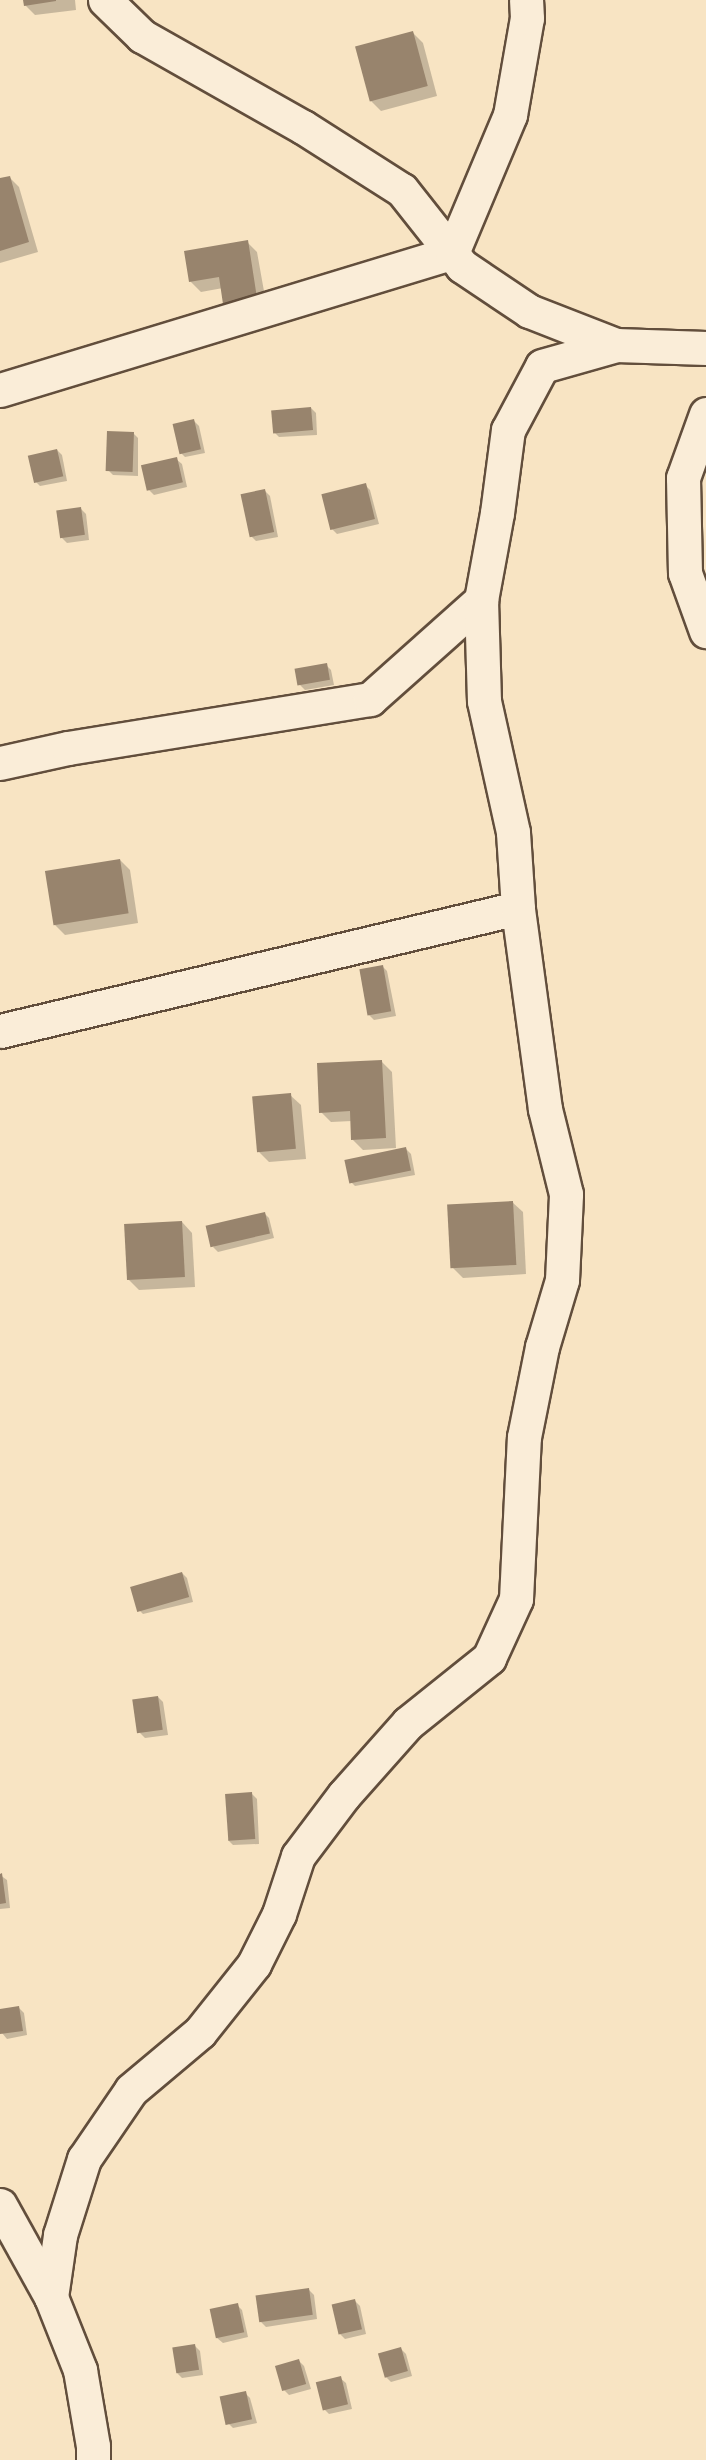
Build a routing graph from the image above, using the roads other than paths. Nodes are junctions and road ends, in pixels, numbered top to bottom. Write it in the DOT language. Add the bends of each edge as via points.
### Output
graph roads {
  1 [pos="105,0"];
  2 [pos="526,0"];
  3 [pos="452,253"];
  4 [pos="616,345"];
  5 [pos="706,348"];
  6 [pos="0,390"];
  7 [pos="706,414"];
  8 [pos="481,600"];
  9 [pos="706,631"];
  10 [pos="0,763"];
  11 [pos="518,908"];
  12 [pos="0,1031"];
  13 [pos="0,2205"];
  14 [pos="51,2297"];
  15 [pos="93,2460"];
  1 -- 3 [label="street" via="142,36 402,190"];
  2 -- 3 [label="street" via="527,18 510,115"];
  3 -- 4 [label="street" via="462,266 529,311"];
  3 -- 6 [label="street"];
  4 -- 5 [label="street"];
  4 -- 8 [label="street" via="542,366 512,421"];
  7 -- 9 [label="street" via="683,478 685,573"];
  8 -- 10 [label="street" via="370,699 91,744"];
  8 -- 11 [label="street" via="484,701 513,832"];
  11 -- 12 [label="street"];
  11 -- 14 [label="street" via="545,1109 566,1194 561,1280 542,1347 524,1437 516,1599 489,1658 408,1723 344,1795 298,1856 279,1914 254,1964 200,2032 131,2090 84,2159 60,2235"];
  13 -- 14 [label="street"];
  14 -- 15 [label="street" via="80,2370"];
}
